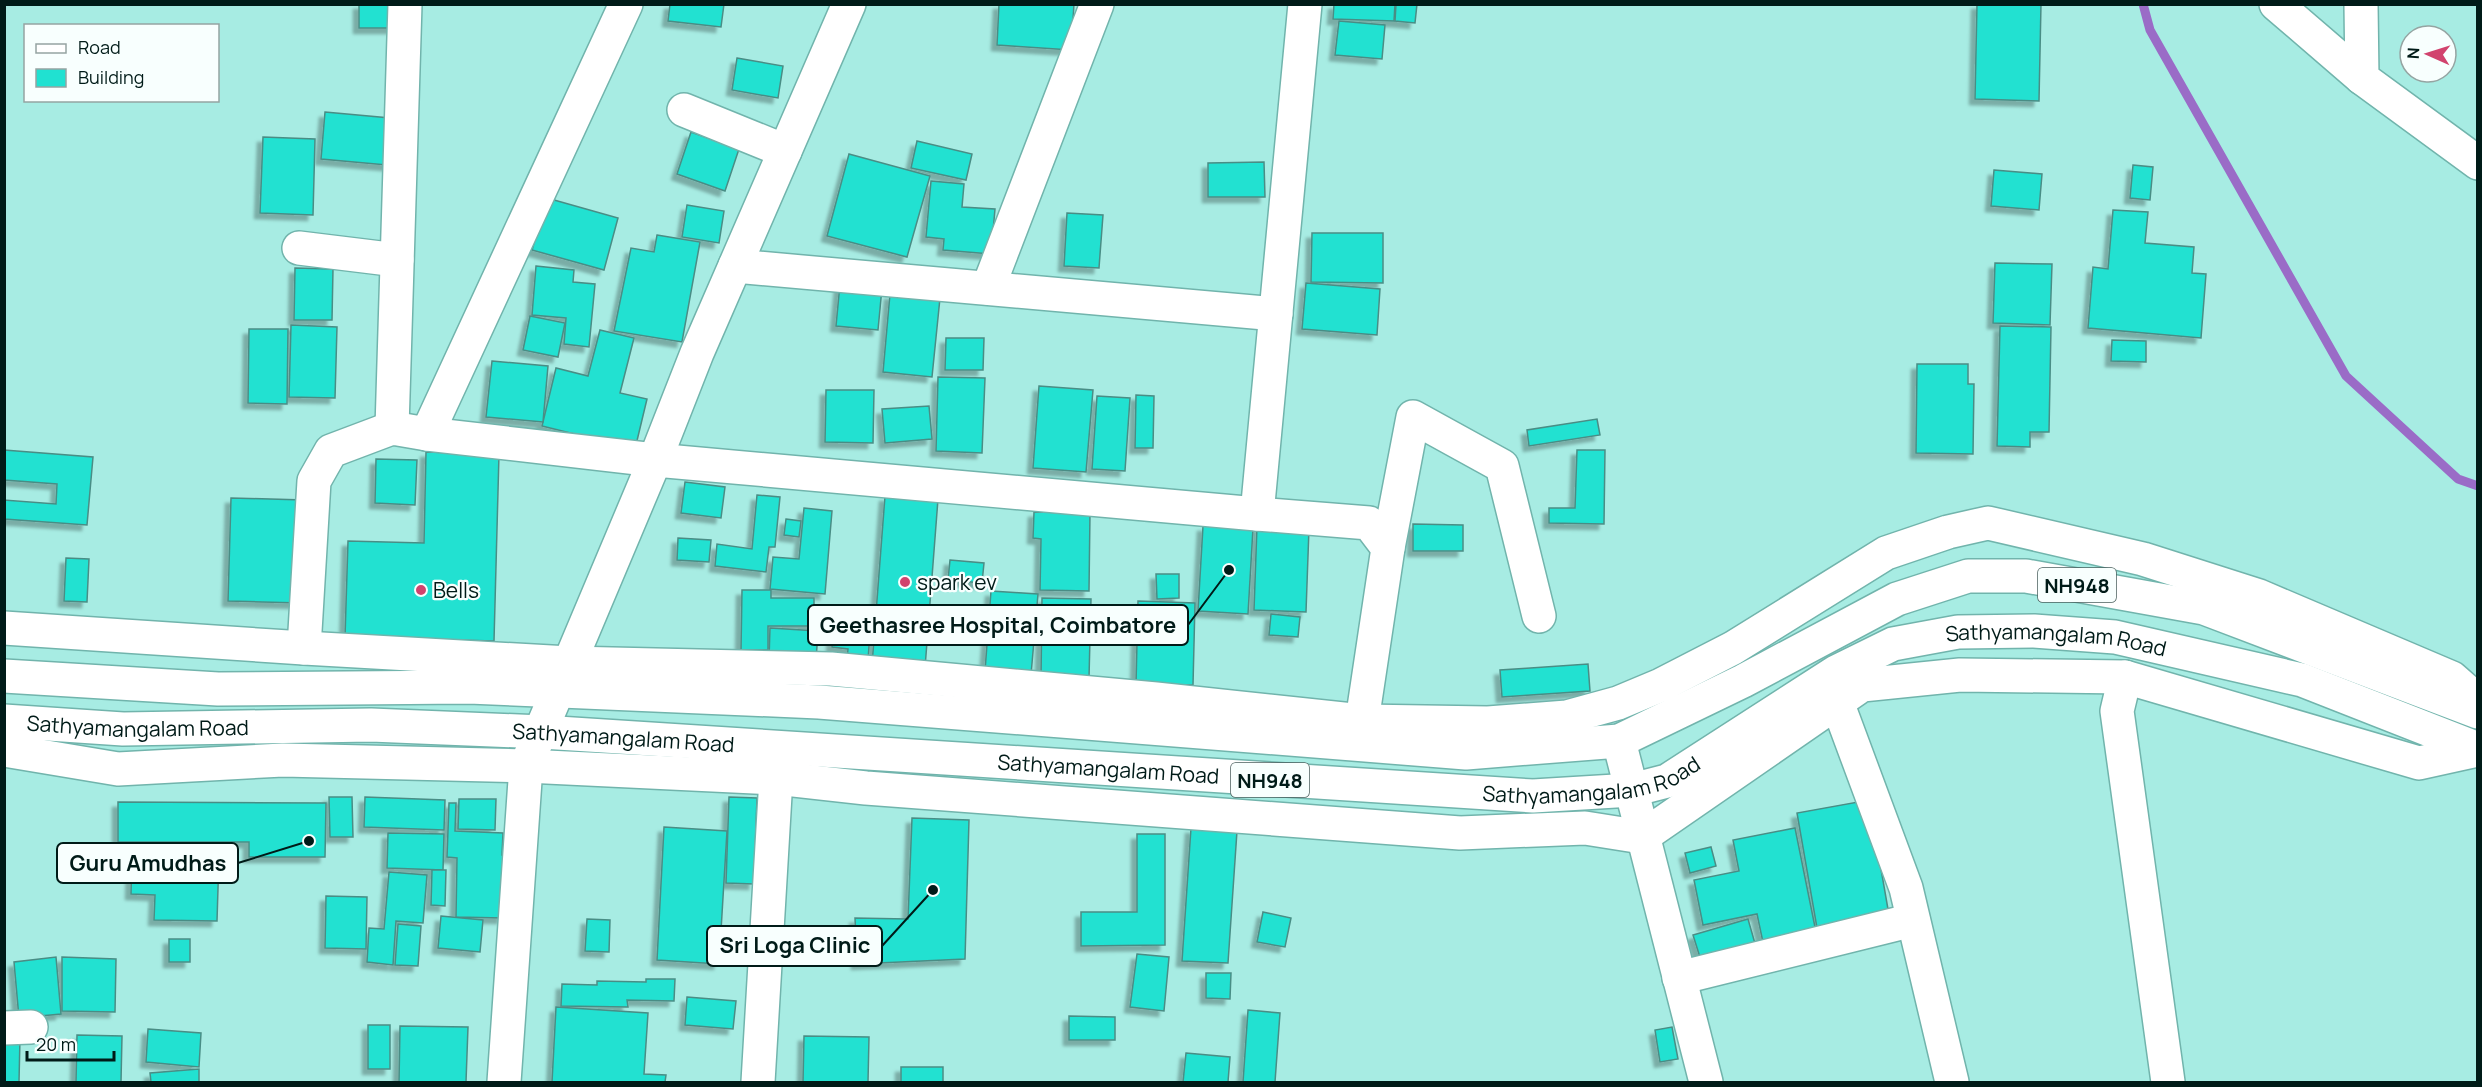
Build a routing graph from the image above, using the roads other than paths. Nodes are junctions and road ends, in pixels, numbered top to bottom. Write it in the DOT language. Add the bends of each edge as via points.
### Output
graph roads {
  1 [pos="405,4"];
  2 [pos="626,4"];
  3 [pos="849,4"];
  4 [pos="1097,4"];
  5 [pos="1305,4"];
  6 [pos="2276,4"];
  7 [pos="2361,4"];
  8 [pos="2362,78"];
  9 [pos="684,110"];
  10 [pos="785,151"];
  11 [pos="2478,163"];
  12 [pos="299,248"];
  13 [pos="397,260"];
  14 [pos="735,266"];
  15 [pos="988,288"];
  16 [pos="1276,314"];
  17 [pos="392,428"];
  18 [pos="427,434"];
  19 [pos="655,460"];
  20 [pos="1257,514"];
  21 [pos="1388,548"];
  22 [pos="1539,616"];
  23 [pos="4,628"];
  24 [pos="304,648"];
  25 [pos="4,676"];
  26 [pos="564,677"];
  27 [pos="2125,677"];
  28 [pos="2478,701"];
  29 [pos="1837,702"];
  30 [pos="2478,712"];
  31 [pos="1362,721"];
  32 [pos="4,722"];
  33 [pos="542,732"];
  34 [pos="1619,741"];
  35 [pos="4,750"];
  36 [pos="2478,750"];
  37 [pos="526,766"];
  38 [pos="776,778"];
  39 [pos="1632,790"];
  40 [pos="1642,837"];
  41 [pos="1913,920"];
  42 [pos="1679,978"];
  43 [pos="504,1083"];
  44 [pos="758,1083"];
  45 [pos="1706,1083"];
  46 [pos="1953,1083"];
  47 [pos="2168,1083"];
  1 -- 13 [label="main road"];
  2 -- 18 [label="main road"];
  3 -- 10 [label="main road"];
  4 -- 15 [label="main road"];
  5 -- 16 [label="main road"];
  6 -- 8 [label="main road"];
  7 -- 8 [label="main road"];
  8 -- 11 [label="main road"];
  9 -- 10 [label="main road"];
  10 -- 14 [label="main road"];
  12 -- 13 [label="main road"];
  13 -- 17 [label="main road"];
  14 -- 15 [label="main road"];
  14 -- 19 [label="main road"];
  15 -- 16 [label="main road"];
  16 -- 20 [label="main road"];
  17 -- 18 [label="main road"];
  17 -- 24 [label="main road" via="331,451 314,481"];
  18 -- 19 [label="main road"];
  19 -- 20 [label="main road"];
  19 -- 26 [label="main road"];
  20 -- 21 [label="main road" via="1369,523"];
  21 -- 22 [label="main road" via="1413,417 1502,466"];
  21 -- 31 [label="main road"];
  23 -- 24 [label="main road"];
  24 -- 26 [label="main road"];
  25 -- 26 [label="main road, NH948" via="218,689 469,687"];
  26 -- 31 [label="main road" via="831,669"];
  26 -- 33 [label="main road"];
  26 -- 34 [label="main road, NH948" via="819,702 1466,753"];
  27 -- 29 [label="main road" via="1960,675 1863,685"];
  27 -- 36 [label="main road" via="2419,763"];
  27 -- 47 [label="main road" via="2117,711"];
  28 -- 31 [label="main road" via="2452,678 2259,597 2143,559 1988,523 1886,552 1733,648 1618,703 1567,717 1499,722"];
  29 -- 40 [label="main road"];
  29 -- 41 [label="main road" via="1906,888"];
  30 -- 34 [label="main road, NH948" via="2204,608 2026,576 1968,576 1897,598 1743,681"];
  32 -- 33 [label="main road, Sathyamangalam Road / NH948" via="123,729 371,724"];
  33 -- 37 [label="main road"];
  33 -- 39 [label="main road, Sathyamangalam Road / NH948" via="1533,796"];
  34 -- 39 [label="main road"];
  35 -- 37 [label="main road" via="118,769 283,760"];
  36 -- 39 [label="main road, Sathyamangalam Road / NH948" via="2302,680 2115,637 1958,632 1893,644 1836,672 1667,781"];
  37 -- 38 [label="main road"];
  37 -- 43 [label="main road"];
  38 -- 40 [label="main road" via="1460,833 1585,828"];
  38 -- 44 [label="main road"];
  39 -- 40 [label="main road"];
  40 -- 42 [label="main road"];
  41 -- 42 [label="main road"];
  41 -- 46 [label="main road"];
  42 -- 45 [label="main road"];
}
